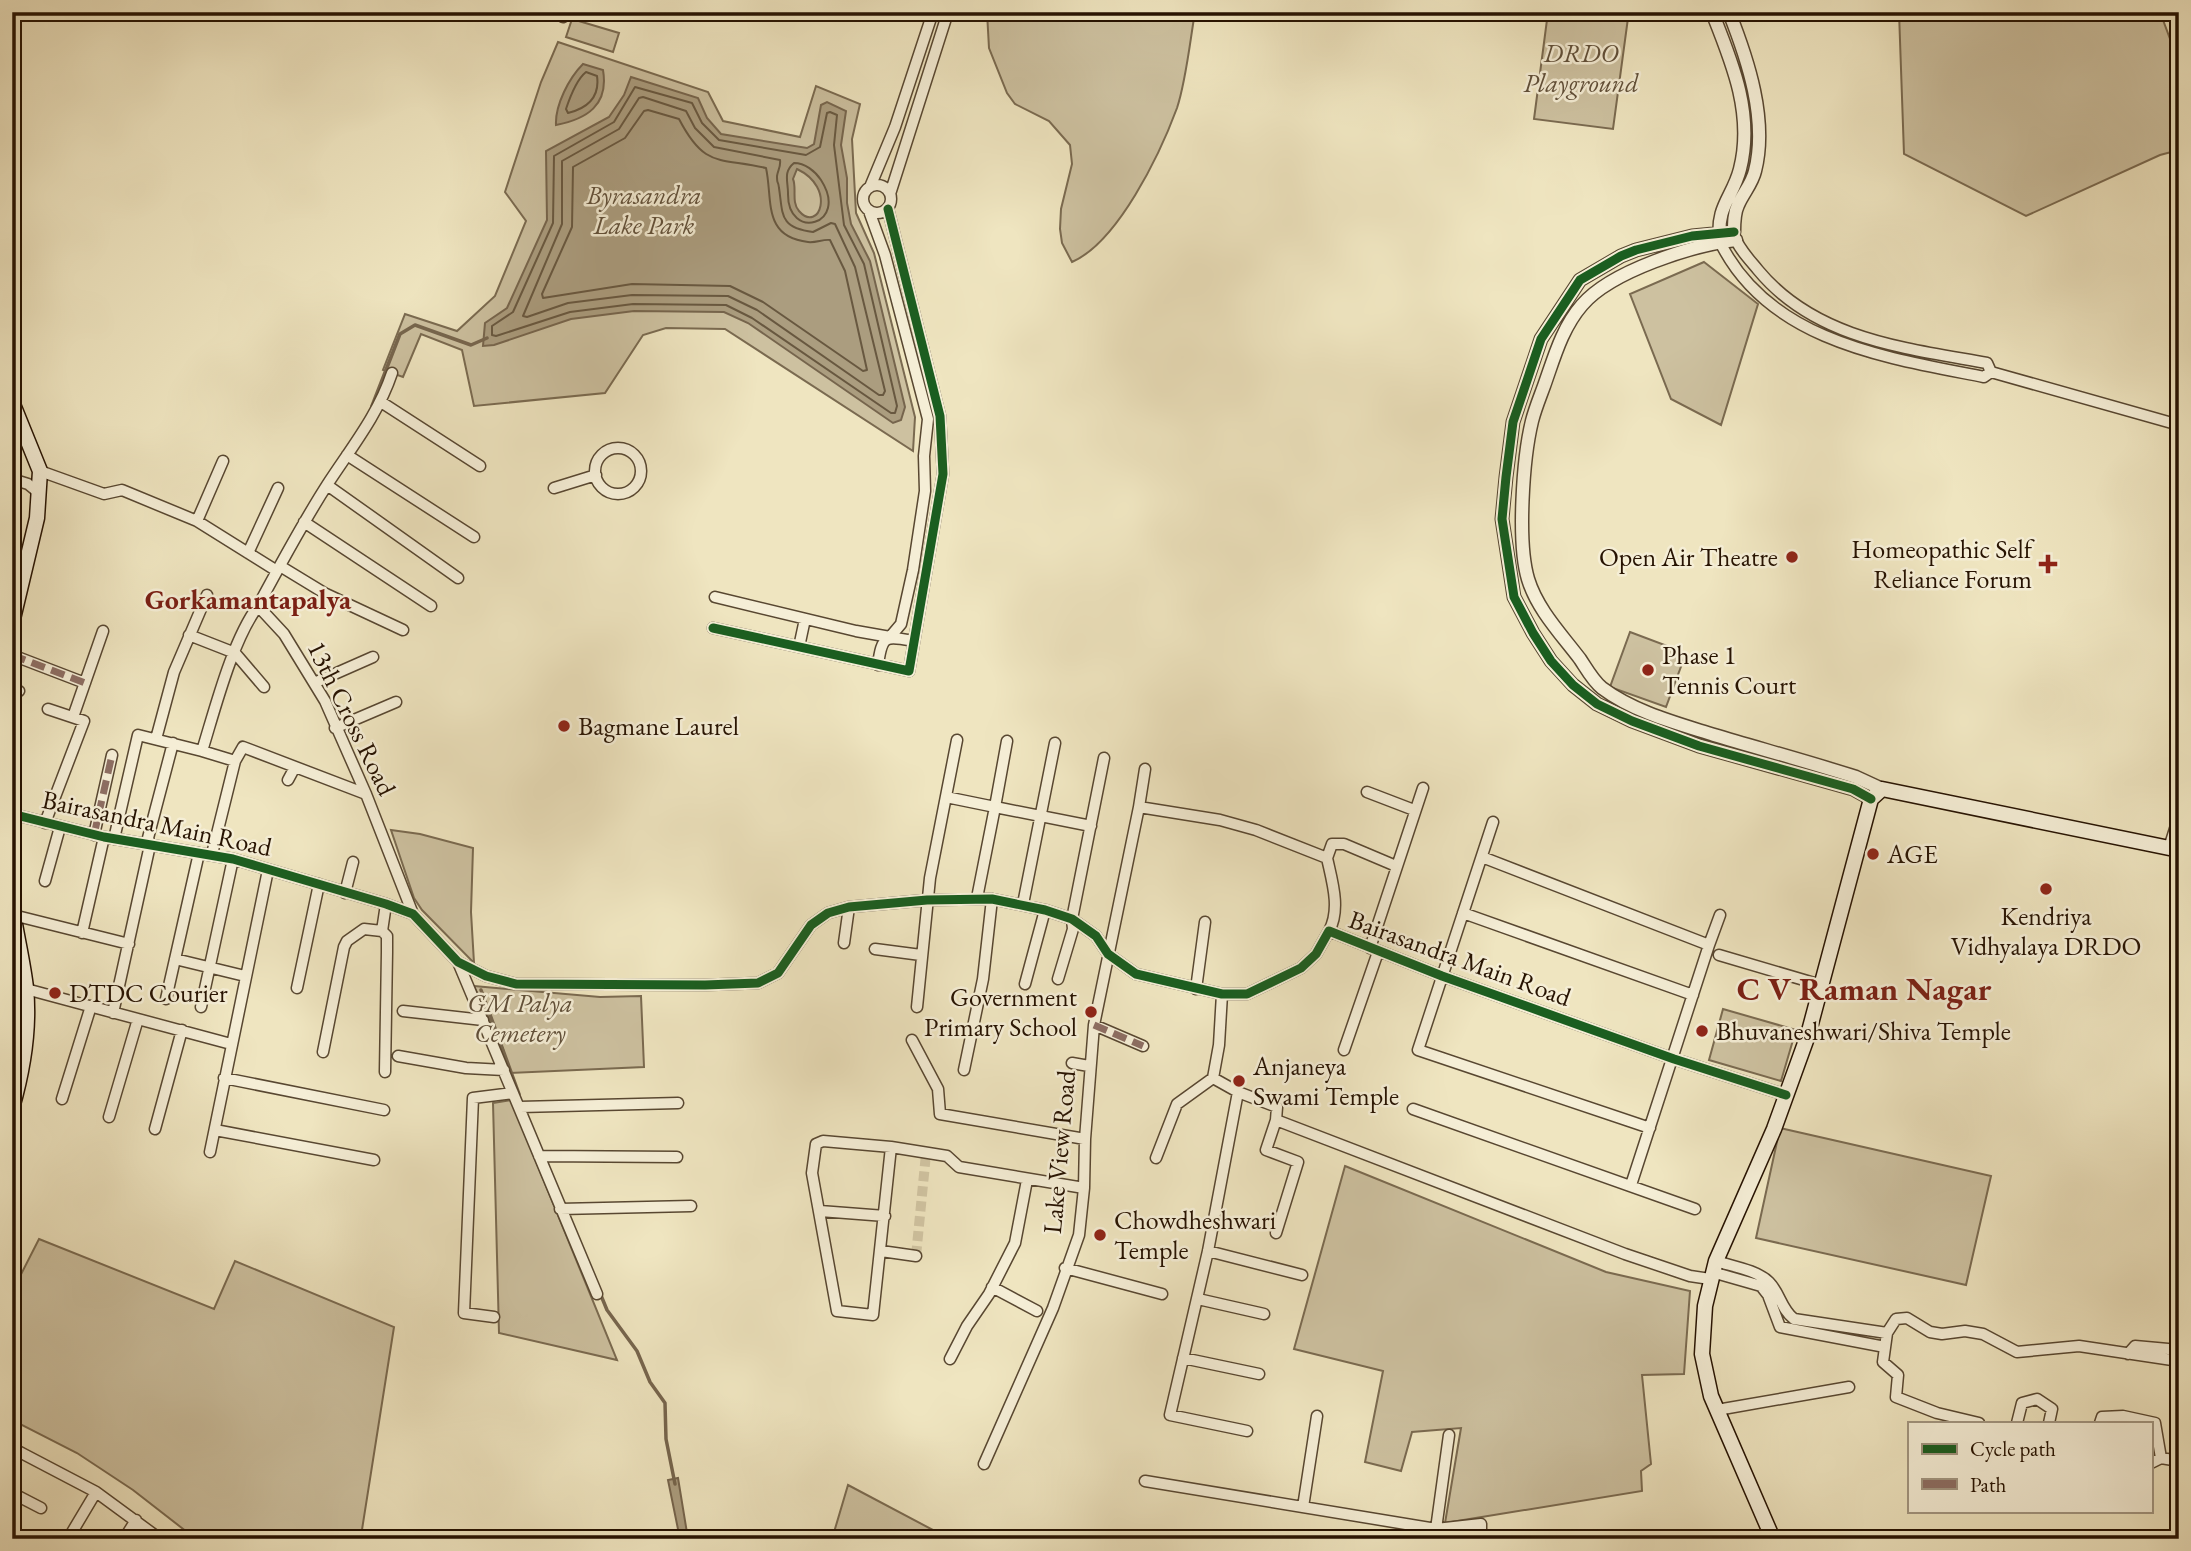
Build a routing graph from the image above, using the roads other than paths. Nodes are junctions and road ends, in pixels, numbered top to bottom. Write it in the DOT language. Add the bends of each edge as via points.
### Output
graph roads {
  1 [pos="933,12"];
  2 [pos="948,12"];
  3 [pos="1712,12"];
  4 [pos="1729,12"];
  5 [pos="870,187"];
  6 [pos="890,194"];
  7 [pos="888,209"];
  8 [pos="869,211"];
  9 [pos="1735,236"];
  10 [pos="1720,238"];
  11 [pos="1941,355"];
  12 [pos="1940,368"];
  13 [pos="1991,372"];
  14 [pos="392,373"];
  15 [pos="12,402"];
  16 [pos="380,402"];
  17 [pos="2179,425"];
  18 [pos="347,455"];
  19 [pos="223,461"];
  20 [pos="480,466"];
  21 [pos="40,471"];
  22 [pos="596,475"];
  23 [pos="12,479"];
  24 [pos="327,485"];
  25 [pos="278,488"];
  26 [pos="554,488"];
  27 [pos="39,493"];
  28 [pos="197,521"];
  29 [pos="304,522"];
  30 [pos="474,537"];
  31 [pos="248,553"];
  32 [pos="19,565"];
  33 [pos="278,569"];
  34 [pos="458,578"];
  35 [pos="207,594"];
  36 [pos="715,597"];
  37 [pos="258,606"];
  38 [pos="430,606"];
  39 [pos="805,619"];
  40 [pos="12,624"];
  41 [pos="713,628"];
  42 [pos="403,630"];
  43 [pos="103,631"];
  44 [pos="189,635"];
  45 [pos="890,637"];
  46 [pos="914,641"];
  47 [pos="799,647"];
  48 [pos="235,653"];
  49 [pos="12,655"];
  50 [pos="373,657"];
  51 [pos="878,665"];
  52 [pos="314,682"];
  53 [pos="85,683"];
  54 [pos="264,687"];
  55 [pos="396,702"];
  56 [pos="48,709"];
  57 [pos="73,718"];
  58 [pos="335,728"];
  59 [pos="1703,731"];
  60 [pos="156,739"];
  61 [pos="957,740"];
  62 [pos="1007,741"];
  63 [pos="173,743"];
  64 [pos="1055,743"];
  65 [pos="1699,746"];
  66 [pos="202,751"];
  67 [pos="112,755"];
  68 [pos="1104,758"];
  69 [pos="235,761"];
  70 [pos="295,767"];
  71 [pos="1145,769"];
  72 [pos="288,780"];
  73 [pos="1423,788"];
  74 [pos="1367,792"];
  75 [pos="366,794"];
  76 [pos="1877,794"];
  77 [pos="946,797"];
  78 [pos="995,807"];
  79 [pos="1139,807"];
  80 [pos="1414,810"];
  81 [pos="12,814"];
  82 [pos="1041,816"];
  83 [pos="2179,816"];
  84 [pos="1493,822"];
  85 [pos="45,823"];
  86 [pos="1091,826"];
  87 [pos="60,827"];
  88 [pos="2177,830"];
  89 [pos="104,837"];
  90 [pos="150,845"];
  91 [pos="2174,849"];
  92 [pos="199,853"];
  93 [pos="212,855"];
  94 [pos="1482,857"];
  95 [pos="1327,858"];
  96 [pos="233,859"];
  97 [pos="353,862"];
  98 [pos="1396,866"];
  99 [pos="268,870"];
  100 [pos="45,881"];
  101 [pos="319,884"];
  102 [pos="345,893"];
  103 [pos="977,898"];
  104 [pos="992,899"];
  105 [pos="926,900"];
  106 [pos="386,904"];
  107 [pos="1023,904"];
  108 [pos="849,906"];
  109 [pos="1045,910"];
  110 [pos="13,911"];
  111 [pos="1463,913"];
  112 [pos="414,914"];
  113 [pos="1720,915"];
  114 [pos="1072,919"];
  115 [pos="1206,922"];
  116 [pos="382,931"];
  117 [pos="1329,931"];
  118 [pos="82,933"];
  119 [pos="12,937"];
  120 [pos="845,943"];
  121 [pos="129,944"];
  122 [pos="1709,945"];
  123 [pos="875,949"];
  124 [pos="1374,950"];
  125 [pos="1108,954"];
  126 [pos="921,955"];
  127 [pos="1719,955"];
  128 [pos="175,959"];
  129 [pos="458,962"];
  130 [pos="210,968"];
  131 [pos="245,976"];
  132 [pos="1442,976"];
  133 [pos="1058,979"];
  134 [pos="1025,984"];
  135 [pos="1821,985"];
  136 [pos="297,988"];
  137 [pos="26,989"];
  138 [pos="1196,989"];
  139 [pos="1222,994"];
  140 [pos="1693,995"];
  141 [pos="166,999"];
  142 [pos="92,1006"];
  143 [pos="201,1007"];
  144 [pos="917,1007"];
  145 [pos="403,1011"];
  146 [pos="113,1013"];
  147 [pos="138,1019"];
  148 [pos="483,1020"];
  149 [pos="1094,1025"];
  150 [pos="182,1030"];
  151 [pos="912,1040"];
  152 [pos="231,1044"];
  153 [pos="1143,1046"];
  154 [pos="1344,1050"];
  155 [pos="323,1052"];
  156 [pos="398,1056"];
  157 [pos="1674,1059"];
  158 [pos="12,1063"];
  159 [pos="1072,1063"];
  160 [pos="1089,1066"];
  161 [pos="504,1070"];
  162 [pos="964,1070"];
  163 [pos="385,1072"];
  164 [pos="1213,1078"];
  165 [pos="224,1079"];
  166 [pos="1238,1092"];
  167 [pos="513,1093"];
  168 [pos="1786,1095"];
  169 [pos="62,1099"];
  170 [pos="678,1103"];
  171 [pos="520,1107"];
  172 [pos="12,1108"];
  173 [pos="1413,1109"];
  174 [pos="384,1110"];
  175 [pos="108,1117"];
  176 [pos="1276,1120"];
  177 [pos="1650,1128"];
  178 [pos="155,1129"];
  179 [pos="215,1130"];
  180 [pos="1085,1139"];
  181 [pos="210,1152"];
  182 [pos="905,1154"];
  183 [pos="538,1156"];
  184 [pos="677,1157"];
  185 [pos="1156,1158"];
  186 [pos="374,1160"];
  187 [pos="1027,1180"];
  188 [pos="1630,1185"];
  189 [pos="1084,1188"];
  190 [pos="691,1206"];
  191 [pos="560,1209"];
  192 [pos="1695,1209"];
  193 [pos="821,1211"];
  194 [pos="885,1216"];
  195 [pos="1276,1233"];
  196 [pos="881,1251"];
  197 [pos="1208,1251"];
  198 [pos="916,1256"];
  199 [pos="1065,1268"];
  200 [pos="1713,1271"];
  201 [pos="1302,1275"];
  202 [pos="992,1287"];
  203 [pos="597,1294"];
  204 [pos="1162,1294"];
  205 [pos="1198,1299"];
  206 [pos="1037,1311"];
  207 [pos="1264,1314"];
  208 [pos="494,1317"];
  209 [pos="1887,1333"];
  210 [pos="1885,1346"];
  211 [pos="2179,1350"];
  212 [pos="2128,1354"];
  213 [pos="1184,1358"];
  214 [pos="950,1359"];
  215 [pos="2179,1362"];
  216 [pos="1259,1374"];
  217 [pos="1849,1387"];
  218 [pos="1717,1410"];
  219 [pos="1317,1416"];
  220 [pos="1969,1422"];
  221 [pos="2017,1422"];
  222 [pos="2049,1422"];
  223 [pos="2100,1422"];
  224 [pos="2150,1422"];
  225 [pos="2152,1422"];
  226 [pos="1247,1431"];
  227 [pos="1449,1435"];
  228 [pos="12,1448"];
  229 [pos="2156,1461"];
  230 [pos="2179,1461"];
  231 [pos="984,1464"];
  232 [pos="1145,1481"];
  233 [pos="96,1492"];
  234 [pos="12,1493"];
  235 [pos="1303,1507"];
  236 [pos="41,1508"];
  237 [pos="136,1520"];
  238 [pos="1436,1529"];
  239 [pos="1772,1538"];
  240 [pos="68,1539"];
  241 [pos="124,1539"];
  242 [pos="160,1539"];
  243 [pos="1481,1539"];
  1 -- 5 [label="street"];
  2 -- 6 [label="street"];
  3 -- 10 [label="street" via="1743,105 1740,170 1724,202"];
  4 -- 9 [label="street" via="1745,57 1760,141 1755,172 1738,205"];
  5 -- 6 [label="street" via="884,186"];
  5 -- 8 [label="street" via="863,199"];
  6 -- 7 [label="street"];
  7 -- 8 [label="street" via="877,214"];
  7 -- 46 [label="street" via="940,415 943,474"];
  8 -- 45 [label="street" via="928,419 925,491 913,570 901,624"];
  9 -- 10 [label="street"];
  9 -- 11 [label="street" via="1778,292 1804,312 1871,341"];
  10 -- 12 [label="street" via="1745,278 1793,320 1854,348"];
  10 -- 59 [label="street" via="1629,272 1583,304 1554,354 1532,420 1522,524 1528,579 1540,604 1600,687 1635,707"];
  10 -- 65 [label="street" via="1692,236 1636,250 1580,281 1541,339 1526,377 1513,422 1502,519 1514,597 1551,662 1597,704"];
  11 -- 12 [label="street"];
  11 -- 13 [label="street" via="1987,363"];
  12 -- 13 [label="street" via="1984,377"];
  13 -- 17 [label="street"];
  14 -- 16 [label="street"];
  15 -- 21 [label="main road"];
  16 -- 18 [label="street"];
  16 -- 20 [label="street"];
  18 -- 24 [label="street"];
  18 -- 30 [label="street"];
  19 -- 28 [label="street"];
  21 -- 27 [label="main road"];
  21 -- 28 [label="street" via="104,494 122,490"];
  22 -- 22 [label="street" via="603,488 620,494 635,486 641,470 634,454 617,448 601,455"];
  22 -- 26 [label="street"];
  23 -- 27 [label="street"];
  24 -- 29 [label="street"];
  24 -- 34 [label="street"];
  25 -- 31 [label="street"];
  27 -- 32 [label="main road" via="37,518"];
  28 -- 31 [label="street"];
  29 -- 33 [label="street"];
  29 -- 38 [label="street"];
  31 -- 33 [label="street"];
  32 -- 40 [label="main road"];
  33 -- 37 [label="street"];
  33 -- 42 [label="street"];
  35 -- 44 [label="street"];
  36 -- 39 [label="street"];
  37 -- 48 [label="street"];
  37 -- 52 [label="street, 13th Cross Road" via="284,634"];
  39 -- 45 [label="street"];
  39 -- 47 [label="street"];
  41 -- 47 [label="street"];
  43 -- 53 [label="street"];
  44 -- 48 [label="street"];
  44 -- 60 [label="street"];
  45 -- 46 [label="street"];
  45 -- 51 [label="street" via="880,647"];
  46 -- 51 [label="street" via="909,671"];
  47 -- 51 [label="street"];
  48 -- 54 [label="street"];
  48 -- 66 [label="street"];
  49 -- 53 [label="street"];
  50 -- 52 [label="street"];
  52 -- 58 [label="street, 13th Cross Road"];
  53 -- 57 [label="street"];
  55 -- 58 [label="street"];
  56 -- 57 [label="street"];
  57 -- 85 [label="street" via="84,721"];
  58 -- 75 [label="street, 13th Cross Road"];
  59 -- 65 [label="street"];
  59 -- 76 [label="street" via="1867,781"];
  60 -- 63 [label="street"];
  60 -- 89 [label="street" via="138,735"];
  61 -- 77 [label="street"];
  62 -- 78 [label="street"];
  63 -- 66 [label="street"];
  63 -- 90 [label="street"];
  64 -- 82 [label="street"];
  65 -- 76 [label="street"];
  66 -- 69 [label="street"];
  67 -- 89 [label="street"];
  68 -- 86 [label="street"];
  69 -- 70 [label="street" via="243,747"];
  69 -- 93 [label="street"];
  70 -- 72 [label="street"];
  70 -- 75 [label="street"];
  71 -- 79 [label="street"];
  73 -- 80 [label="street"];
  74 -- 80 [label="street"];
  75 -- 112 [label="street, 13th Cross Road"];
  76 -- 91 [label="main road"];
  76 -- 135 [label="main road"];
  77 -- 78 [label="street"];
  77 -- 105 [label="street"];
  78 -- 82 [label="street"];
  78 -- 103 [label="street"];
  79 -- 95 [label="street" via="1220,820"];
  79 -- 125 [label="street"];
  80 -- 98 [label="street"];
  81 -- 85 [label="street, Bairasandra Main Road"];
  82 -- 86 [label="street"];
  82 -- 107 [label="street"];
  83 -- 88 [label="street"];
  84 -- 94 [label="street"];
  85 -- 87 [label="street, Bairasandra Main Road"];
  86 -- 114 [label="street"];
  87 -- 89 [label="street, Bairasandra Main Road"];
  87 -- 100 [label="street"];
  88 -- 91 [label="street"];
  89 -- 90 [label="street, Bairasandra Main Road"];
  89 -- 118 [label="street"];
  90 -- 92 [label="street, Bairasandra Main Road"];
  90 -- 121 [label="street"];
  92 -- 93 [label="street, Bairasandra Main Road"];
  92 -- 128 [label="street"];
  93 -- 96 [label="street, Bairasandra Main Road"];
  94 -- 111 [label="street"];
  94 -- 122 [label="street"];
  95 -- 98 [label="street" via="1332,844 1344,844"];
  95 -- 117 [label="street" via="1335,901"];
  96 -- 99 [label="street, Bairasandra Main Road"];
  96 -- 130 [label="street"];
  97 -- 102 [label="street"];
  98 -- 124 [label="street"];
  99 -- 101 [label="street, Bairasandra Main Road"];
  99 -- 131 [label="street"];
  101 -- 102 [label="street, Bairasandra Main Road"];
  101 -- 136 [label="street"];
  102 -- 106 [label="street, Bairasandra Main Road"];
  103 -- 104 [label="street, Bairasandra Main Road"];
  103 -- 105 [label="street, Bairasandra Main Road"];
  104 -- 107 [label="street, Bairasandra Main Road"];
  104 -- 162 [label="street" via="983,979"];
  105 -- 108 [label="street, Bairasandra Main Road"];
  105 -- 126 [label="street"];
  106 -- 112 [label="street, Bairasandra Main Road"];
  106 -- 116 [label="street"];
  107 -- 109 [label="street, Bairasandra Main Road"];
  108 -- 120 [label="street"];
  108 -- 129 [label="street, Bairasandra Main Road" via="811,925 778,973 758,984 516,984"];
  109 -- 114 [label="street, Bairasandra Main Road"];
  109 -- 134 [label="street"];
  110 -- 118 [label="street"];
  110 -- 137 [label="main road"];
  111 -- 132 [label="street"];
  111 -- 140 [label="street"];
  112 -- 129 [label="street, Bairasandra Main Road"];
  113 -- 122 [label="street"];
  114 -- 125 [label="street, Bairasandra Main Road" via="1096,936"];
  114 -- 133 [label="street"];
  115 -- 138 [label="street"];
  116 -- 155 [label="street" via="363,929 344,947"];
  116 -- 163 [label="street" via="387,936"];
  117 -- 124 [label="street, Bairasandra Main Road"];
  117 -- 139 [label="street, Bairasandra Main Road" via="1316,954 1301,968 1247,994"];
  118 -- 121 [label="street"];
  119 -- 158 [label="main road" via="18,1038"];
  121 -- 146 [label="street"];
  122 -- 140 [label="street"];
  123 -- 126 [label="street"];
  124 -- 132 [label="street, Bairasandra Main Road"];
  124 -- 154 [label="street"];
  125 -- 138 [label="street, Bairasandra Main Road" via="1136,974"];
  125 -- 149 [label="street, Lake View Road"];
  126 -- 144 [label="street"];
  127 -- 135 [label="street"];
  128 -- 130 [label="street"];
  128 -- 141 [label="street"];
  129 -- 148 [label="street"];
  130 -- 131 [label="street"];
  130 -- 143 [label="street"];
  131 -- 152 [label="street"];
  132 -- 157 [label="street, Bairasandra Main Road"];
  132 -- 177 [label="street" via="1418,1050"];
  135 -- 168 [label="main road"];
  137 -- 142 [label="street"];
  137 -- 172 [label="main road" via="27,1037"];
  138 -- 139 [label="street, Bairasandra Main Road"];
  139 -- 164 [label="street"];
  140 -- 157 [label="street"];
  142 -- 146 [label="street"];
  142 -- 169 [label="street"];
  145 -- 148 [label="street"];
  146 -- 147 [label="street"];
  147 -- 150 [label="street"];
  147 -- 175 [label="street"];
  148 -- 161 [label="street"];
  149 -- 153 [label="street"];
  149 -- 160 [label="street, Lake View Road"];
  150 -- 152 [label="street"];
  150 -- 178 [label="street"];
  151 -- 180 [label="street" via="938,1089 940,1114"];
  152 -- 165 [label="street"];
  156 -- 161 [label="street"];
  157 -- 168 [label="street, Bairasandra Main Road"];
  157 -- 177 [label="street"];
  159 -- 160 [label="street"];
  160 -- 180 [label="street, Lake View Road"];
  161 -- 167 [label="street"];
  164 -- 166 [label="street"];
  164 -- 185 [label="street" via="1177,1104"];
  165 -- 174 [label="street"];
  165 -- 179 [label="street"];
  166 -- 176 [label="street" via="1277,1107"];
  166 -- 197 [label="street"];
  167 -- 171 [label="street"];
  167 -- 208 [label="street" via="473,1098 464,1313"];
  168 -- 200 [label="main road"];
  170 -- 171 [label="street"];
  171 -- 183 [label="street"];
  173 -- 188 [label="street"];
  176 -- 195 [label="street" via="1266,1150 1298,1162"];
  176 -- 200 [label="street" via="1625,1254 1690,1276"];
  177 -- 188 [label="street"];
  179 -- 181 [label="street"];
  179 -- 186 [label="street"];
  180 -- 189 [label="street, Lake View Road"];
  182 -- 187 [label="street" via="947,1156 959,1167"];
  182 -- 193 [label="street" via="822,1141 816,1144 812,1173"];
  182 -- 194 [label="street"];
  183 -- 184 [label="street"];
  183 -- 191 [label="street"];
  187 -- 189 [label="street"];
  187 -- 202 [label="street" via="1015,1243"];
  188 -- 192 [label="street"];
  189 -- 199 [label="street, Lake View Road" via="1079,1235"];
  190 -- 191 [label="street"];
  191 -- 203 [label="street"];
  193 -- 194 [label="street"];
  193 -- 196 [label="street" via="837,1311 873,1315"];
  194 -- 196 [label="street"];
  196 -- 198 [label="street"];
  197 -- 201 [label="street"];
  197 -- 205 [label="street"];
  199 -- 204 [label="street"];
  199 -- 231 [label="street, Lake View Road" via="1053,1308"];
  200 -- 209 [label="street" via="1753,1273 1769,1281 1794,1319"];
  200 -- 210 [label="street" via="1761,1286 1780,1327"];
  200 -- 218 [label="main road" via="1702,1354"];
  202 -- 206 [label="street"];
  202 -- 214 [label="street"];
  205 -- 207 [label="street"];
  205 -- 213 [label="street"];
  209 -- 210 [label="street"];
  209 -- 212 [label="street" via="1896,1319 1908,1318 1930,1332 1983,1334 2017,1352 2079,1346"];
  210 -- 220 [label="street" via="1884,1362 1898,1375 1896,1397"];
  211 -- 212 [label="street" via="2135,1346"];
  212 -- 215 [label="street"];
  213 -- 216 [label="street"];
  213 -- 226 [label="street" via="1170,1415"];
  217 -- 218 [label="street"];
  218 -- 239 [label="main road"];
  219 -- 235 [label="street"];
  221 -- 222 [label="street" via="2022,1403 2037,1399 2052,1409"];
  223 -- 224 [label="street" via="2102,1417 2123,1416"];
  225 -- 229 [label="street"];
  227 -- 238 [label="street"];
  228 -- 233 [label="street"];
  229 -- 230 [label="street"];
  232 -- 235 [label="street"];
  233 -- 237 [label="street"];
  233 -- 240 [label="street"];
  234 -- 236 [label="street"];
  235 -- 238 [label="street"];
  237 -- 241 [label="street"];
  237 -- 242 [label="street"];
  238 -- 243 [label="street" via="1481,1524"];
}
